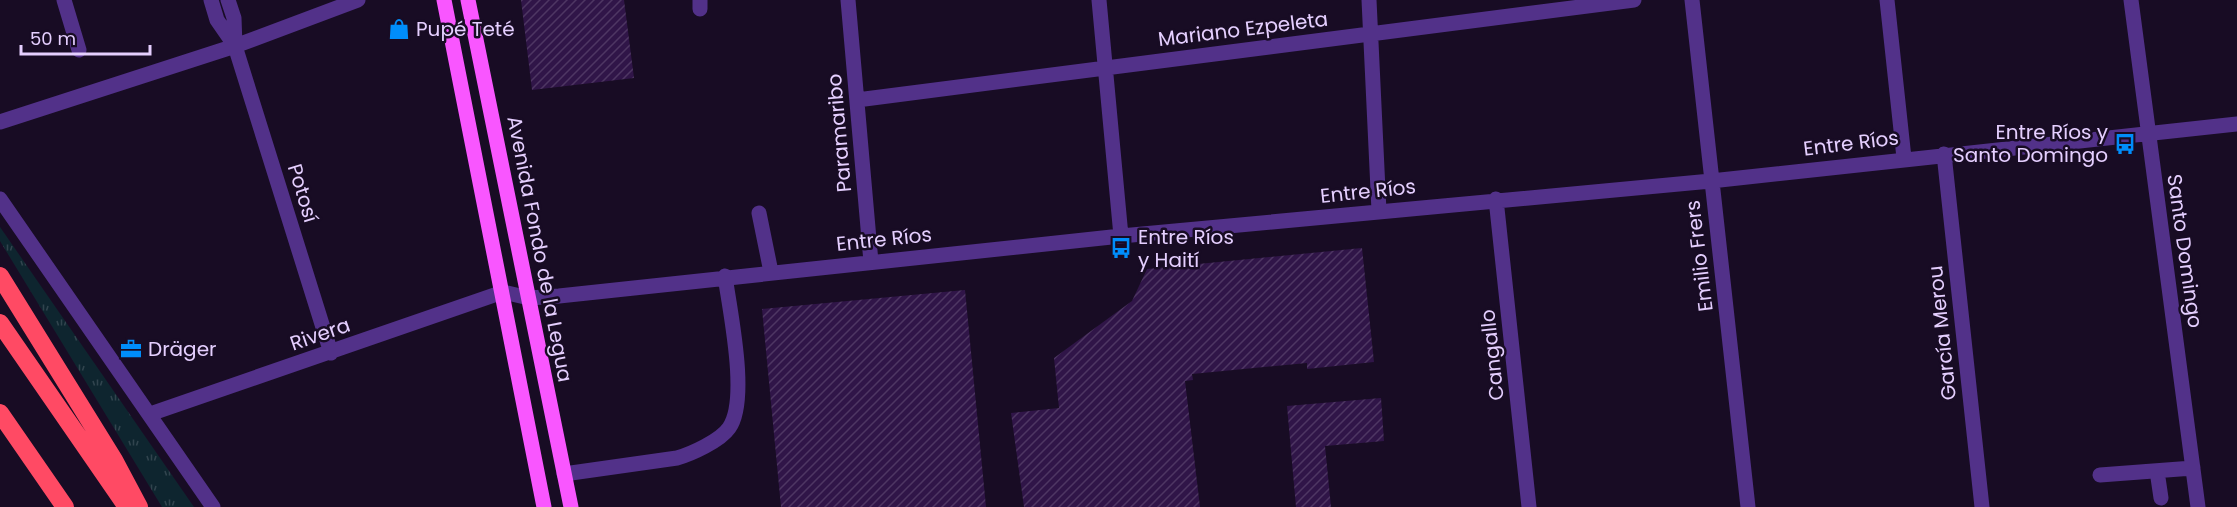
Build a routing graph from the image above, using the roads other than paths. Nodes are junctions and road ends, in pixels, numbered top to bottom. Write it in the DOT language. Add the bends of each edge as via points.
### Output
graph roads {
  1 [pos="64,0"];
  2 [pos="211,0"];
  3 [pos="228,0"];
  4 [pos="358,0"];
  5 [pos="444,0"];
  6 [pos="468,0"];
  7 [pos="848,0"];
  8 [pos="1099,0"];
  9 [pos="1369,0"];
  10 [pos="1630,0"];
  11 [pos="1692,0"];
  12 [pos="1887,0"];
  13 [pos="2132,0"];
  14 [pos="1371,34"];
  15 [pos="235,45"];
  16 [pos="78,50"];
  17 [pos="1105,68"];
  18 [pos="857,100"];
  19 [pos="0,122"];
  20 [pos="2237,124"];
  21 [pos="2148,132"];
  22 [pos="1944,154"];
  23 [pos="1904,158"];
  24 [pos="1711,180"];
  25 [pos="0,199"];
  26 [pos="1496,199"];
  27 [pos="1379,211"];
  28 [pos="759,213"];
  29 [pos="1121,236"];
  30 [pos="871,262"];
  31 [pos="771,272"];
  32 [pos="0,276"];
  33 [pos="725,276"];
  34 [pos="503,292"];
  35 [pos="529,298"];
  36 [pos="0,323"];
  37 [pos="331,353"];
  38 [pos="0,400"];
  39 [pos="0,413"];
  40 [pos="150,414"];
  41 [pos="2193,468"];
  42 [pos="2157,471"];
  43 [pos="41,472"];
  44 [pos="564,474"];
  45 [pos="2100,475"];
  46 [pos="2161,498"];
  47 [pos="65,507"];
  48 [pos="127,507"];
  49 [pos="139,507"];
  50 [pos="213,507"];
  51 [pos="544,507"];
  52 [pos="571,507"];
  53 [pos="1529,507"];
  54 [pos="1749,507"];
  55 [pos="1982,507"];
  56 [pos="2198,507"];
  1 -- 16 [label="street"];
  2 -- 15 [label="street, Potosí" via="217,20"];
  3 -- 15 [label="street, Potosí" via="234,18"];
  4 -- 15 [label="street"];
  5 -- 34 [label="main road"];
  6 -- 35 [label="main road, Avenida Fondo de la Legua"];
  7 -- 18 [label="street, Paramaribo"];
  8 -- 17 [label="street"];
  9 -- 14 [label="street"];
  10 -- 14 [label="street, Mariano Ezpeleta"];
  11 -- 24 [label="street, Emilio Frers"];
  12 -- 23 [label="street"];
  13 -- 21 [label="street, Santo Domingo"];
  14 -- 17 [label="street, Mariano Ezpeleta"];
  14 -- 27 [label="street"];
  15 -- 19 [label="street"];
  15 -- 37 [label="street, Potosí"];
  17 -- 18 [label="street, Mariano Ezpeleta"];
  17 -- 29 [label="street"];
  18 -- 30 [label="street, Paramaribo"];
  20 -- 21 [label="street, Entre Ríos"];
  21 -- 22 [label="street, Entre Ríos"];
  21 -- 41 [label="street, Santo Domingo"];
  22 -- 23 [label="street, Entre Ríos"];
  22 -- 55 [label="street, García Merou"];
  23 -- 24 [label="street, Entre Ríos"];
  24 -- 26 [label="street, Entre Ríos"];
  24 -- 54 [label="street, Emilio Frers"];
  25 -- 40 [label="street"];
  26 -- 27 [label="street, Entre Ríos"];
  26 -- 53 [label="street, Cangallo"];
  27 -- 29 [label="street, Entre Ríos"];
  28 -- 31 [label="street"];
  29 -- 30 [label="street, Entre Ríos"];
  30 -- 31 [label="street, Entre Ríos"];
  31 -- 33 [label="street, Entre Ríos"];
  32 -- 49 [label="highway"];
  33 -- 35 [label="street, Entre Ríos"];
  33 -- 44 [label="street" via="740,396 729,429 694,453 677,458"];
  34 -- 35 [label="street, Entre Ríos"];
  34 -- 37 [label="street, Rivera"];
  34 -- 51 [label="main road"];
  35 -- 44 [label="main road, Avenida Fondo de la Legua"];
  36 -- 48 [label="highway"];
  37 -- 40 [label="street, Rivera"];
  38 -- 43 [label="highway"];
  39 -- 43 [label="highway"];
  40 -- 50 [label="street"];
  41 -- 42 [label="street"];
  41 -- 56 [label="street, Santo Domingo"];
  42 -- 45 [label="street"];
  42 -- 46 [label="street"];
  43 -- 47 [label="highway"];
  44 -- 52 [label="main road, Avenida Fondo de la Legua"];
}
